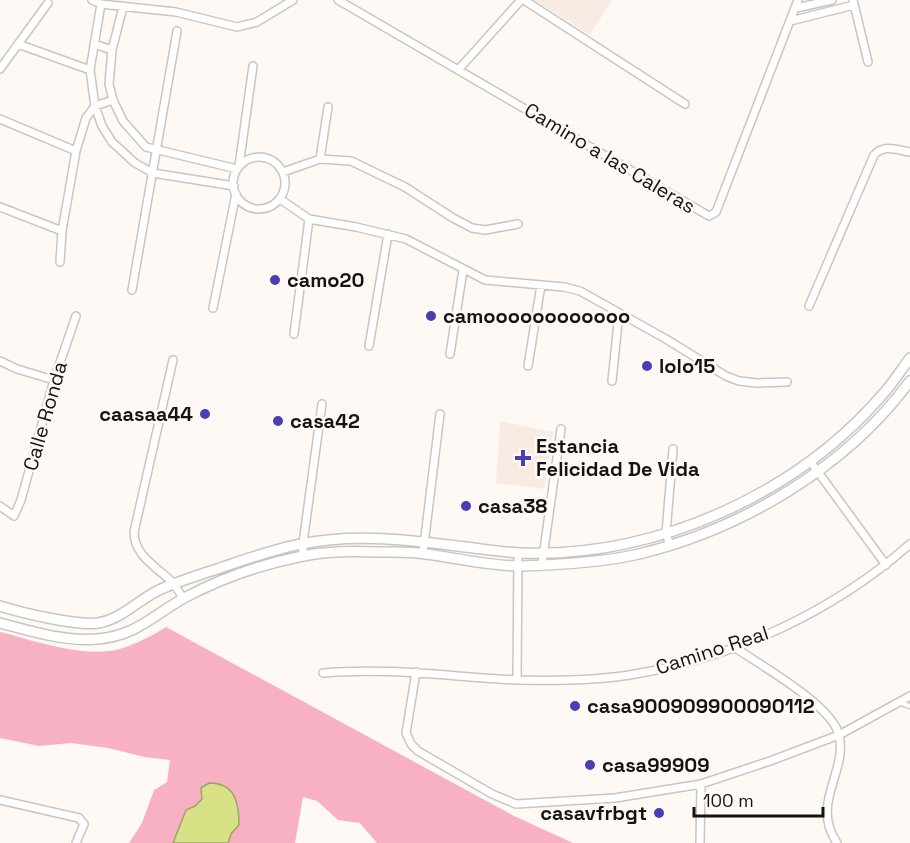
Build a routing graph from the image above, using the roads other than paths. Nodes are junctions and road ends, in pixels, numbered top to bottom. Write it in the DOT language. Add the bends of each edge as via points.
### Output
graph roads {
  1 [pos="92,0"];
  2 [pos="293,0"];
  3 [pos="338,0"];
  4 [pos="522,0"];
  5 [pos="832,0"];
  6 [pos="48,3"];
  7 [pos="853,3"];
  8 [pos="101,4"];
  9 [pos="797,4"];
  10 [pos="123,7"];
  11 [pos="790,21"];
  12 [pos="177,31"];
  13 [pos="18,44"];
  14 [pos="94,44"];
  15 [pos="112,50"];
  16 [pos="868,62"];
  17 [pos="253,66"];
  18 [pos="0,69"];
  19 [pos="459,69"];
  20 [pos="90,70"];
  21 [pos="113,100"];
  22 [pos="685,104"];
  23 [pos="95,106"];
  24 [pos="328,106"];
  25 [pos="0,119"];
  26 [pos="157,150"];
  27 [pos="76,151"];
  28 [pos="910,152"];
  29 [pos="320,159"];
  30 [pos="238,168"];
  31 [pos="283,172"];
  32 [pos="153,173"];
  33 [pos="234,186"];
  34 [pos="236,194"];
  35 [pos="280,199"];
  36 [pos="0,207"];
  37 [pos="309,219"];
  38 [pos="518,224"];
  39 [pos="62,231"];
  40 [pos="388,234"];
  41 [pos="60,262"];
  42 [pos="463,270"];
  43 [pos="541,285"];
  44 [pos="132,290"];
  45 [pos="808,306"];
  46 [pos="213,308"];
  47 [pos="619,313"];
  48 [pos="76,316"];
  49 [pos="294,334"];
  50 [pos="369,346"];
  51 [pos="450,354"];
  52 [pos="910,358"];
  53 [pos="174,360"];
  54 [pos="0,361"];
  55 [pos="528,366"];
  56 [pos="54,380"];
  57 [pos="612,381"];
  58 [pos="910,381"];
  59 [pos="787,382"];
  60 [pos="322,404"];
  61 [pos="440,414"];
  62 [pos="561,429"];
  63 [pos="673,449"];
  64 [pos="810,461"];
  65 [pos="817,472"];
  66 [pos="0,506"];
  67 [pos="666,533"];
  68 [pos="424,542"];
  69 [pos="303,543"];
  70 [pos="910,544"];
  71 [pos="670,546"];
  72 [pos="423,553"];
  73 [pos="518,553"];
  74 [pos="542,553"];
  75 [pos="303,555"];
  76 [pos="542,564"];
  77 [pos="886,565"];
  78 [pos="519,566"];
  79 [pos="173,584"];
  80 [pos="183,598"];
  81 [pos="0,606"];
  82 [pos="113,618"];
  83 [pos="0,623"];
  84 [pos="121,635"];
  85 [pos="734,647"];
  86 [pos="416,672"];
  87 [pos="323,673"];
  88 [pos="518,680"];
  89 [pos="910,696"];
  90 [pos="901,703"];
  91 [pos="910,706"];
  92 [pos="839,735"];
  93 [pos="701,784"];
  94 [pos="0,800"];
  95 [pos="76,843"];
  96 [pos="700,843"];
  97 [pos="837,843"];
  1 -- 8 [label="street"];
  2 -- 10 [label="street" via="256,22 237,27 176,12"];
  3 -- 19 [label="street, Camino a las Caleras"];
  4 -- 19 [label="street"];
  4 -- 22 [label="street"];
  5 -- 9 [label="street"];
  6 -- 13 [label="street"];
  7 -- 11 [label="street"];
  7 -- 16 [label="street"];
  8 -- 10 [label="street"];
  8 -- 14 [label="street"];
  9 -- 11 [label="street, Camino a las Caleras"];
  10 -- 15 [label="street"];
  11 -- 19 [label="street, Camino a las Caleras" via="716,212 709,216"];
  12 -- 26 [label="street"];
  13 -- 18 [label="street"];
  13 -- 20 [label="street"];
  14 -- 15 [label="street"];
  14 -- 20 [label="street"];
  15 -- 21 [label="street"];
  17 -- 30 [label="street"];
  20 -- 23 [label="street"];
  21 -- 23 [label="street"];
  21 -- 26 [label="street" via="131,132 147,147"];
  23 -- 27 [label="street" via="86,118"];
  23 -- 32 [label="street" via="112,142"];
  24 -- 29 [label="street"];
  25 -- 27 [label="street"];
  26 -- 30 [label="street"];
  26 -- 32 [label="street"];
  27 -- 39 [label="street"];
  28 -- 45 [label="street" via="885,148 873,155"];
  29 -- 31 [label="street"];
  29 -- 38 [label="street" via="362,165 472,228 485,230"];
  30 -- 31 [label="street" via="254,157 263,157"];
  30 -- 33 [label="street"];
  31 -- 35 [label="street" via="285,186"];
  32 -- 33 [label="street"];
  32 -- 44 [label="street"];
  33 -- 34 [label="street"];
  34 -- 35 [label="street" via="257,209 274,205"];
  34 -- 46 [label="street"];
  35 -- 37 [label="street"];
  36 -- 39 [label="street"];
  37 -- 40 [label="street"];
  37 -- 49 [label="street"];
  39 -- 41 [label="street"];
  40 -- 42 [label="street" via="406,239"];
  40 -- 50 [label="street"];
  42 -- 43 [label="street" via="485,280"];
  42 -- 51 [label="street"];
  43 -- 47 [label="street" via="580,291"];
  43 -- 55 [label="street"];
  47 -- 57 [label="street"];
  47 -- 59 [label="street" via="738,381"];
  48 -- 56 [label="street, Calle Ronda"];
  52 -- 64 [label="street" via="883,394"];
  53 -- 79 [label="street" via="134,532 142,556"];
  54 -- 56 [label="street"];
  56 -- 66 [label="street, Calle Ronda" via="14,516"];
  58 -- 65 [label="street" via="893,404"];
  60 -- 69 [label="street"];
  61 -- 68 [label="street"];
  62 -- 74 [label="street"];
  63 -- 67 [label="street"];
  64 -- 65 [label="street"];
  64 -- 67 [label="street" via="722,512"];
  65 -- 71 [label="street" via="776,500"];
  65 -- 77 [label="street"];
  67 -- 71 [label="street"];
  67 -- 74 [label="street" via="587,550"];
  68 -- 69 [label="street" via="350,539"];
  68 -- 72 [label="street"];
  68 -- 73 [label="street"];
  69 -- 75 [label="street"];
  69 -- 79 [label="street" via="258,554"];
  70 -- 77 [label="street, Camino Real"];
  71 -- 76 [label="street" via="636,555"];
  72 -- 75 [label="street" via="355,550"];
  72 -- 78 [label="street"];
  73 -- 74 [label="street"];
  73 -- 78 [label="street"];
  74 -- 76 [label="street"];
  75 -- 80 [label="street" via="257,567"];
  76 -- 78 [label="street"];
  77 -- 85 [label="street, Camino Real" via="807,616"];
  78 -- 88 [label="street"];
  79 -- 80 [label="street"];
  79 -- 82 [label="street"];
  80 -- 84 [label="street"];
  81 -- 82 [label="street" via="83,623"];
  82 -- 84 [label="street"];
  83 -- 84 [label="street" via="68,639"];
  85 -- 88 [label="street, Camino Real" via="634,674 577,680"];
  85 -- 92 [label="street" via="813,701 829,716"];
  86 -- 87 [label="street, Camino Real"];
  86 -- 88 [label="street, Camino Real"];
  86 -- 93 [label="street" via="406,733 411,744 492,794 516,804 615,798"];
  89 -- 90 [label="street"];
  90 -- 91 [label="lane"];
  90 -- 92 [label="street"];
  92 -- 93 [label="street"];
  92 -- 97 [label="street" via="839,754 826,812"];
  93 -- 96 [label="street"];
  94 -- 95 [label="street" via="82,820"];
}
